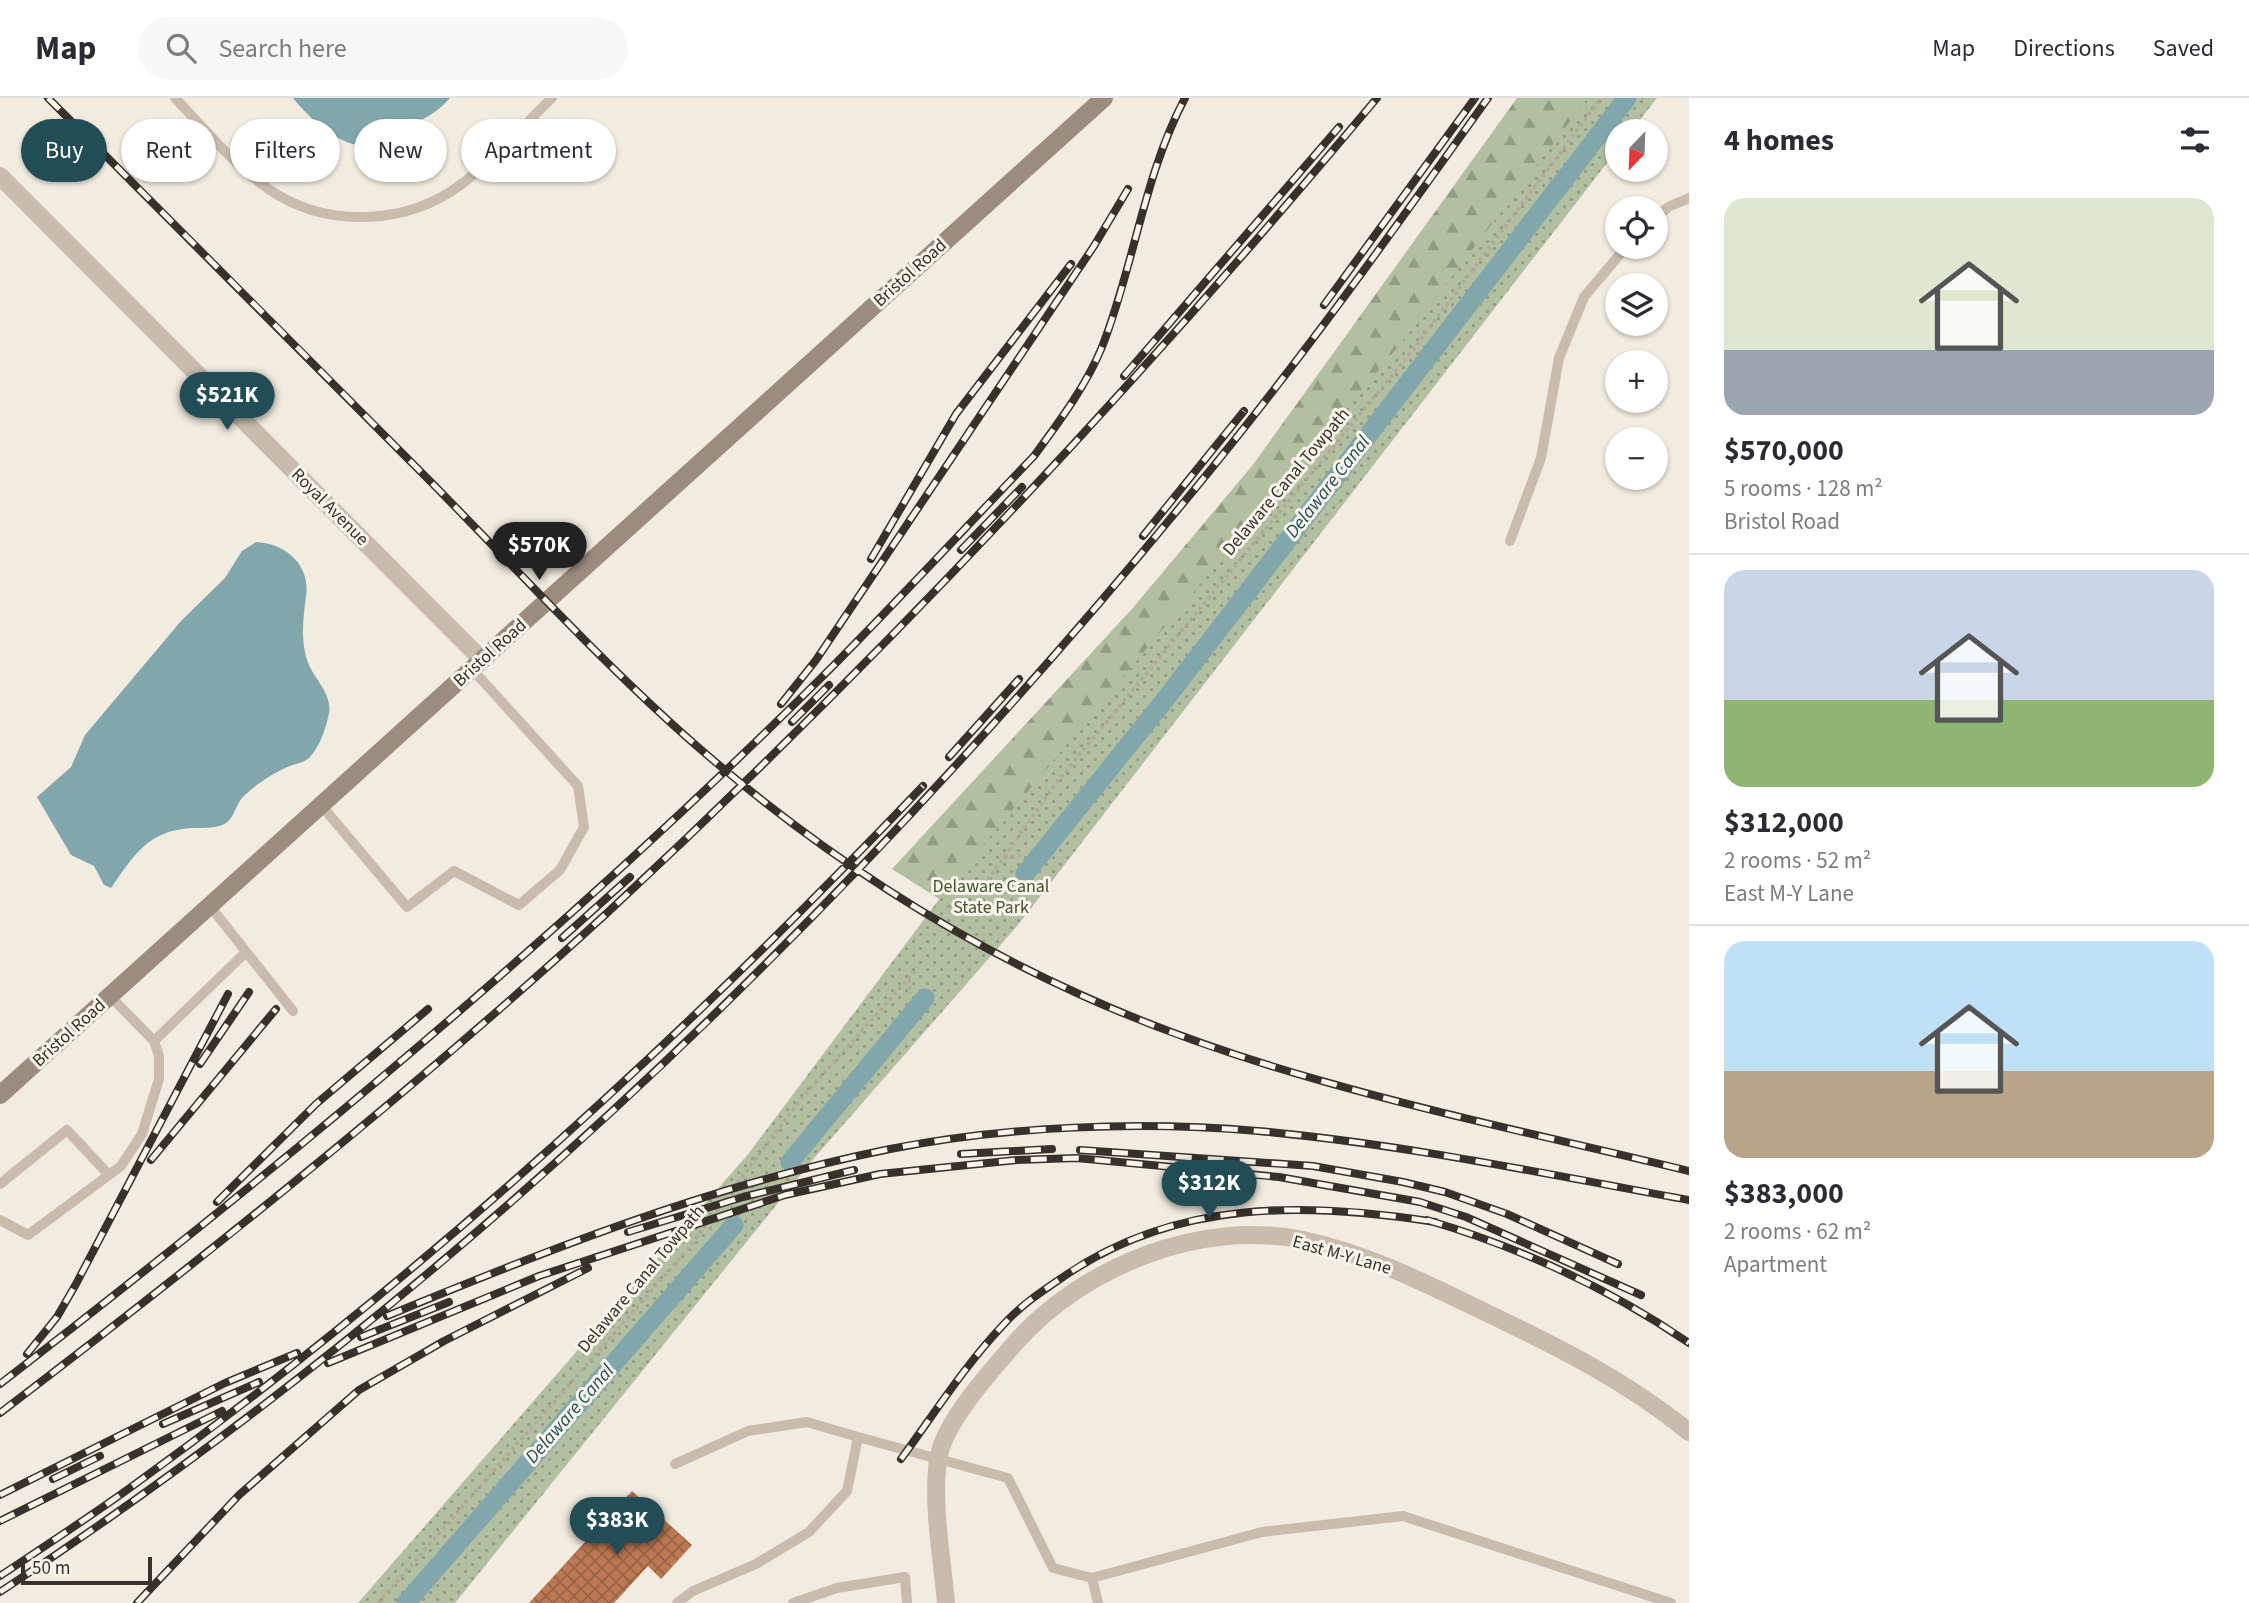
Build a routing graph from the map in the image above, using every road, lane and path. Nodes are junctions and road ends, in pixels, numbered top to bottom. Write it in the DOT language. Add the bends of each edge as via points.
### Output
graph roads {
  1 [pos="175,98"];
  2 [pos="552,98"];
  3 [pos="1104,98"];
  4 [pos="1601,98"];
  5 [pos="0,176"];
  6 [pos="1689,198"];
  7 [pos="1668,207"];
  8 [pos="1616,259"];
  9 [pos="1510,541"];
  10 [pos="477,665"];
  11 [pos="321,805"];
  12 [pos="1021,855"];
  13 [pos="1004,858"];
  14 [pos="988,880"];
  15 [pos="210,906"];
  16 [pos="247,952"];
  17 [pos="918,968"];
  18 [pos="909,977"];
  19 [pos="910,994"];
  20 [pos="110,996"];
  21 [pos="293,1011"];
  22 [pos="154,1041"];
  23 [pos="0,1095"];
  24 [pos="109,1175"];
  25 [pos="0,1184"];
  26 [pos="0,1220"];
  27 [pos="1689,1432"];
  28 [pos="858,1437"];
  29 [pos="938,1461"];
  30 [pos="675,1464"];
  31 [pos="1092,1578"];
  32 [pos="378,1603"];
  33 [pos="677,1603"];
  34 [pos="793,1603"];
  35 [pos="907,1603"];
  36 [pos="946,1603"];
  37 [pos="1098,1603"];
  38 [pos="1671,1603"];
  1 -- 2 [label="lane" via="270,190 316,211 367,217 401,212 448,193"];
  3 -- 10 [label="main road, Bristol Road"];
  4 -- 13 [label="path, Delaware Canal Towpath" via="1413,350 1057,782"];
  5 -- 10 [label="street, Royal Avenue"];
  6 -- 7 [label="lane"];
  8 -- 9 [label="lane" via="1584,297 1559,358 1541,458"];
  10 -- 11 [label="main road, Bristol Road"];
  10 -- 11 [label="lane" via="578,786 584,827 560,870 519,905 454,871 407,907"];
  11 -- 15 [label="main road, Bristol Road"];
  12 -- 13 [label="path"];
  13 -- 14 [label="path, Delaware Canal Towpath"];
  15 -- 16 [label="lane"];
  15 -- 20 [label="main road, Bristol Road"];
  16 -- 21 [label="lane"];
  16 -- 22 [label="lane"];
  17 -- 18 [label="path, Delaware Canal Towpath"];
  18 -- 19 [label="path"];
  18 -- 32 [label="path, Delaware Canal Towpath" via="801,1099 688,1249"];
  20 -- 22 [label="lane"];
  20 -- 23 [label="main road, Bristol Road"];
  22 -- 24 [label="lane" via="159,1079 142,1134 121,1166"];
  24 -- 25 [label="lane" via="67,1130"];
  24 -- 26 [label="lane" via="28,1235"];
  27 -- 29 [label="street, East M-Y Lane" via="1588,1363 1393,1268 1301,1240 1232,1237 1181,1245 1140,1258 1055,1304 1007,1353 966,1405 947,1434"];
  28 -- 29 [label="lane"];
  28 -- 30 [label="lane" via="807,1422 748,1431"];
  28 -- 33 [label="lane" via="847,1491 809,1532"];
  29 -- 31 [label="lane" via="1008,1478 1053,1568"];
  29 -- 36 [label="street, East M-Y Lane"];
  31 -- 37 [label="lane"];
  31 -- 38 [label="lane" via="1262,1532 1403,1516"];
  34 -- 35 [label="lane" via="837,1588 905,1577"];
}
